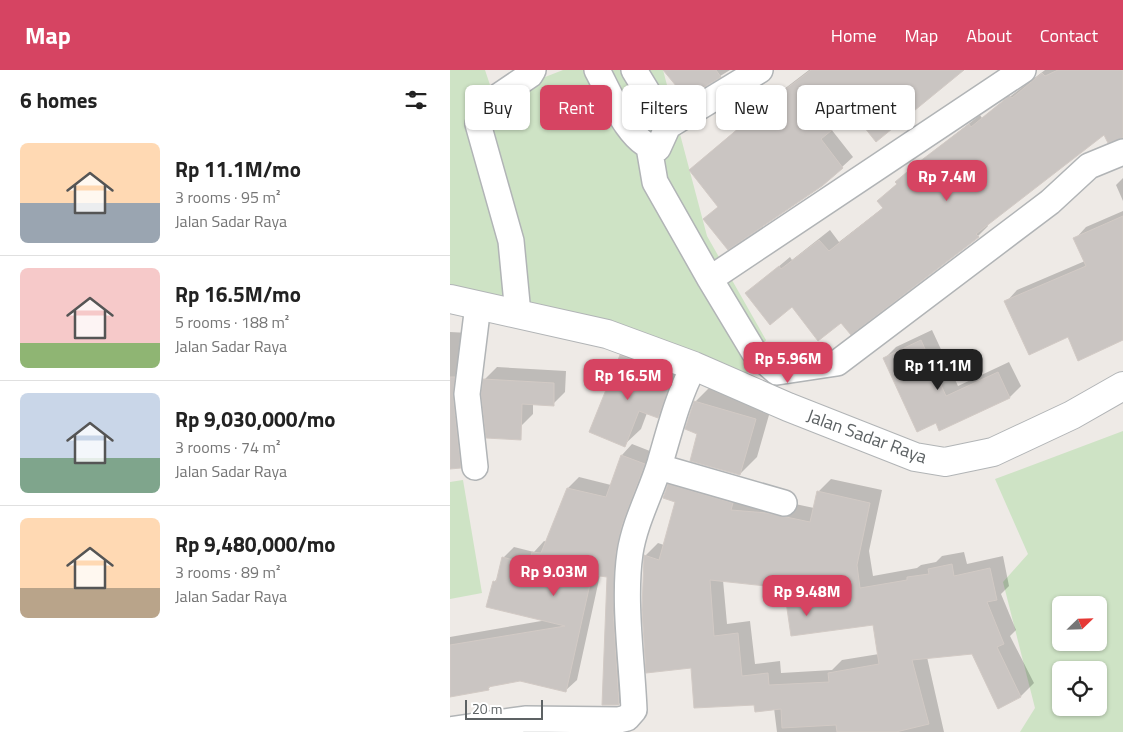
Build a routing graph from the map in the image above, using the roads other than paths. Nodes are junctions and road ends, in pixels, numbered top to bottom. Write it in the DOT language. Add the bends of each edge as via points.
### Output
graph roads {
  1 [pos="533,70"];
  2 [pos="597,70"];
  3 [pos="634,70"];
  4 [pos="760,70"];
  5 [pos="1023,70"];
  6 [pos="643,85"];
  7 [pos="706,103"];
  8 [pos="666,130"];
  9 [pos="649,147"];
  10 [pos="1123,152"];
  11 [pos="710,279"];
  12 [pos="450,299"];
  13 [pos="478,305"];
  14 [pos="518,314"];
  15 [pos="694,366"];
  16 [pos="777,372"];
  17 [pos="1123,386"];
  18 [pos="788,407"];
  19 [pos="475,467"];
  20 [pos="659,467"];
  21 [pos="784,503"];
  22 [pos="450,730"];
  1 -- 14 [label="street" via="487,104 478,124 511,241"];
  2 -- 9 [label="street" via="633,135"];
  3 -- 6 [label="street"];
  4 -- 7 [label="street"];
  5 -- 11 [label="street"];
  8 -- 9 [label="street" via="658,148"];
  9 -- 11 [label="street" via="655,182"];
  10 -- 16 [label="street" via="1089,166 1050,202 837,363"];
  11 -- 16 [label="street" via="754,352"];
  12 -- 13 [label="street, Jalan Sadar Raya"];
  13 -- 14 [label="street, Jalan Sadar Raya"];
  13 -- 19 [label="street" via="467,394"];
  14 -- 15 [label="street, Jalan Sadar Raya" via="607,334"];
  15 -- 18 [label="street, Jalan Sadar Raya"];
  15 -- 20 [label="street" via="682,389"];
  16 -- 18 [label="street"];
  17 -- 18 [label="street, Jalan Sadar Raya" via="1072,415 993,452 945,462 915,457"];
  20 -- 21 [label="street"];
  20 -- 22 [label="street" via="630,553 628,582 634,710 619,720 525,719"];
}
